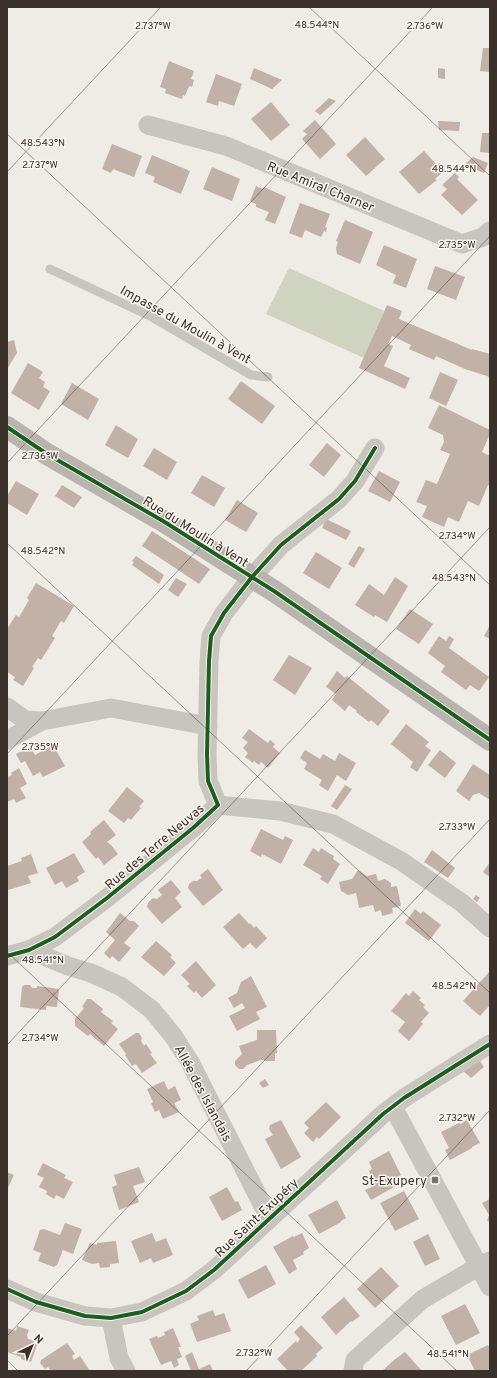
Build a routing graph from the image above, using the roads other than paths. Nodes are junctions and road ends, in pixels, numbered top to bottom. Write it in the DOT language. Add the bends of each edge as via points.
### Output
graph roads {
  1 [pos="148,125"];
  2 [pos="490,231"];
  3 [pos="50,269"];
  4 [pos="268,377"];
  5 [pos="7,427"];
  6 [pos="376,448"];
  7 [pos="252,577"];
  8 [pos="7,707"];
  9 [pos="42,721"];
  10 [pos="208,726"];
  11 [pos="7,740"];
  12 [pos="490,740"];
  13 [pos="218,805"];
  14 [pos="490,928"];
  15 [pos="29,950"];
  16 [pos="7,956"];
  17 [pos="490,1044"];
  18 [pos="392,1107"];
  19 [pos="271,1217"];
  20 [pos="485,1264"];
  21 [pos="490,1287"];
  22 [pos="7,1289"];
  23 [pos="111,1318"];
  24 [pos="126,1371"];
  25 [pos="352,1371"];
  1 -- 2 [label="street, Rue Amiral Charner" via="226,146 462,244 482,237"];
  3 -- 4 [label="lane, Impasse du Moulin à Vent" via="152,317 251,374"];
  5 -- 7 [label="street, Rue du Moulin à Vent" via="47,454 163,521"];
  6 -- 7 [label="street, Rue des Terre Neuvas" via="355,481 339,499 281,545"];
  7 -- 10 [label="street, Rue des Terre Neuvas" via="224,613 211,636"];
  7 -- 12 [label="street, Rue du Moulin à Vent" via="298,606"];
  8 -- 9 [label="street" via="26,720"];
  9 -- 10 [label="street" via="111,708"];
  9 -- 11 [label="street"];
  10 -- 13 [label="street, Rue des Terre Neuvas" via="208,781"];
  13 -- 14 [label="street" via="280,811 333,824 401,861 462,903"];
  13 -- 15 [label="street, Rue des Terre Neuvas" via="101,902 55,937"];
  15 -- 16 [label="street, Rue des Terre Neuvas"];
  15 -- 19 [label="street, Allée des Islandais" via="122,987 152,1010 190,1062"];
  17 -- 18 [label="street, Rue Saint-Exupéry"];
  18 -- 19 [label="street, Rue Saint-Exupéry"];
  18 -- 20 [label="street" via="462,1236"];
  19 -- 23 [label="street, Rue Saint-Exupéry" via="214,1270 186,1291 142,1312"];
  20 -- 21 [label="street"];
  20 -- 25 [label="street" via="423,1299 355,1360"];
  22 -- 23 [label="street, Rue Saint-Exupéry" via="36,1302 85,1316"];
  23 -- 24 [label="street" via="119,1358"];
}
